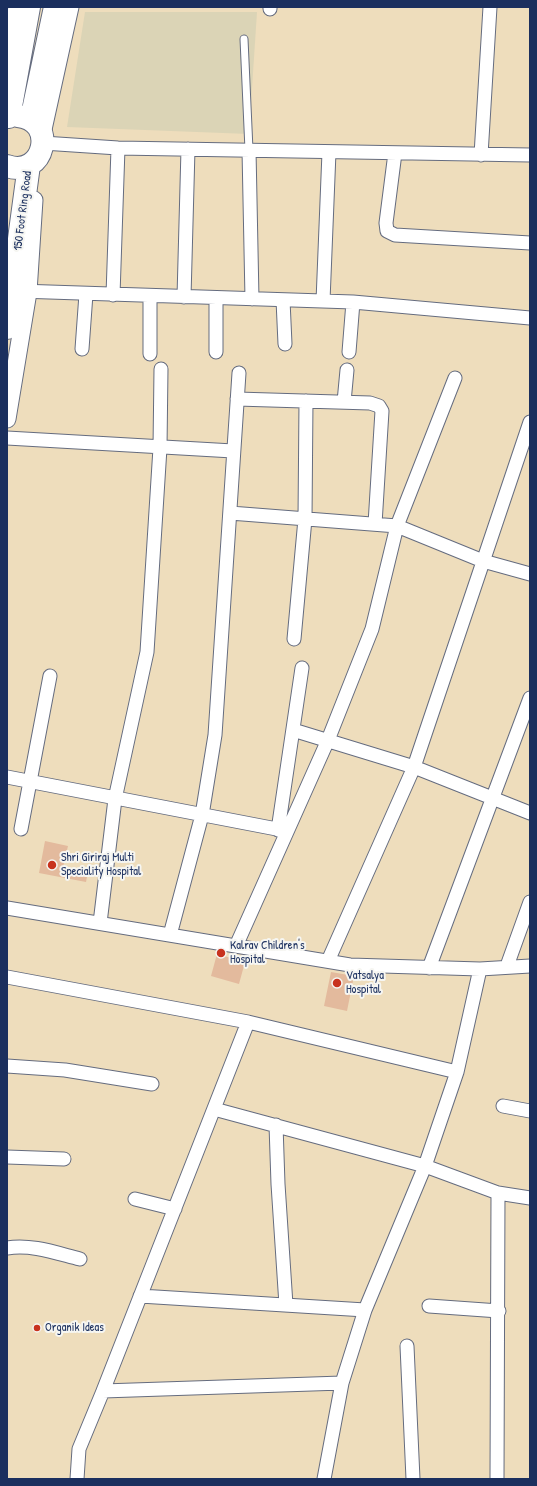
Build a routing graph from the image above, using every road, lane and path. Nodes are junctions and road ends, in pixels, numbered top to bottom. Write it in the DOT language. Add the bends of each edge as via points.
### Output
graph roads {
  1 [pos="17,7"];
  2 [pos="29,7"];
  3 [pos="55,7"];
  4 [pos="70,7"];
  5 [pos="490,7"];
  6 [pos="244,39"];
  7 [pos="7,68"];
  8 [pos="8,117"];
  9 [pos="36,144"];
  10 [pos="118,148"];
  11 [pos="188,149"];
  12 [pos="249,150"];
  13 [pos="329,152"];
  14 [pos="395,153"];
  15 [pos="481,154"];
  16 [pos="530,155"];
  17 [pos="7,166"];
  18 [pos="530,243"];
  19 [pos="21,291"];
  20 [pos="86,294"];
  21 [pos="113,295"];
  22 [pos="150,296"];
  23 [pos="184,297"];
  24 [pos="216,298"];
  25 [pos="252,299"];
  26 [pos="283,300"];
  27 [pos="323,301"];
  28 [pos="353,302"];
  29 [pos="530,318"];
  30 [pos="7,328"];
  31 [pos="285,344"];
  32 [pos="82,350"];
  33 [pos="216,352"];
  34 [pos="349,352"];
  35 [pos="150,354"];
  36 [pos="161,369"];
  37 [pos="347,370"];
  38 [pos="239,373"];
  39 [pos="455,378"];
  40 [pos="237,399"];
  41 [pos="306,401"];
  42 [pos="344,402"];
  43 [pos="7,419"];
  44 [pos="530,422"];
  45 [pos="7,438"];
  46 [pos="160,448"];
  47 [pos="233,452"];
  48 [pos="230,512"];
  49 [pos="305,518"];
  50 [pos="374,524"];
  51 [pos="397,526"];
  52 [pos="483,562"];
  53 [pos="530,574"];
  54 [pos="294,639"];
  55 [pos="302,668"];
  56 [pos="50,676"];
  57 [pos="530,698"];
  58 [pos="293,730"];
  59 [pos="328,740"];
  60 [pos="414,767"];
  61 [pos="7,778"];
  62 [pos="31,782"];
  63 [pos="115,798"];
  64 [pos="494,798"];
  65 [pos="530,813"];
  66 [pos="202,815"];
  67 [pos="21,829"];
  68 [pos="282,831"];
  69 [pos="530,902"];
  70 [pos="7,908"];
  71 [pos="100,924"];
  72 [pos="170,935"];
  73 [pos="236,946"];
  74 [pos="328,961"];
  75 [pos="508,966"];
  76 [pos="530,966"];
  77 [pos="429,968"];
  78 [pos="480,969"];
  79 [pos="7,977"];
  80 [pos="248,1022"];
  81 [pos="7,1066"];
  82 [pos="457,1072"];
  83 [pos="152,1084"];
  84 [pos="503,1106"];
  85 [pos="214,1109"];
  86 [pos="530,1111"];
  87 [pos="276,1125"];
  88 [pos="7,1157"];
  89 [pos="64,1159"];
  90 [pos="425,1166"];
  91 [pos="498,1193"];
  92 [pos="530,1198"];
  93 [pos="135,1199"];
  94 [pos="175,1209"];
  95 [pos="7,1248"];
  96 [pos="80,1259"];
  97 [pos="140,1296"];
  98 [pos="286,1305"];
  99 [pos="429,1306"];
  100 [pos="365,1310"];
  101 [pos="499,1311"];
  102 [pos="407,1346"];
  103 [pos="342,1383"];
  104 [pos="103,1391"];
  105 [pos="77,1479"];
  106 [pos="324,1479"];
  107 [pos="413,1479"];
  108 [pos="497,1479"];
  1 -- 7 [label="street"];
  2 -- 8 [label="highway"];
  3 -- 9 [label="highway, 150 Foot Ring Road"];
  4 -- 9 [label="street"];
  5 -- 15 [label="street"];
  6 -- 12 [label="lane"];
  8 -- 9 [label="highway" via="23,116"];
  9 -- 10 [label="street"];
  9 -- 17 [label="highway" via="20,168"];
  9 -- 19 [label="highway, 150 Foot Ring Road"];
  10 -- 11 [label="street"];
  10 -- 21 [label="street"];
  11 -- 12 [label="street"];
  11 -- 23 [label="street"];
  12 -- 13 [label="street"];
  12 -- 25 [label="street"];
  13 -- 14 [label="street"];
  13 -- 27 [label="street"];
  14 -- 15 [label="street"];
  14 -- 18 [label="street" via="387,231 395,235"];
  15 -- 16 [label="street"];
  19 -- 20 [label="street"];
  19 -- 30 [label="highway, 150 Foot Ring Road"];
  19 -- 43 [label="street"];
  20 -- 21 [label="street"];
  20 -- 32 [label="street"];
  21 -- 22 [label="street"];
  22 -- 23 [label="street"];
  22 -- 35 [label="street"];
  23 -- 24 [label="street"];
  24 -- 25 [label="street"];
  24 -- 33 [label="street"];
  25 -- 26 [label="street"];
  26 -- 27 [label="street"];
  26 -- 31 [label="street"];
  27 -- 28 [label="street"];
  28 -- 29 [label="street"];
  28 -- 34 [label="street"];
  36 -- 46 [label="street"];
  37 -- 42 [label="street"];
  38 -- 40 [label="street"];
  39 -- 51 [label="street"];
  40 -- 41 [label="street"];
  40 -- 47 [label="street"];
  41 -- 42 [label="street"];
  41 -- 49 [label="street"];
  42 -- 50 [label="street" via="370,403 379,406 382,411"];
  44 -- 52 [label="street"];
  45 -- 46 [label="street"];
  46 -- 47 [label="street"];
  46 -- 63 [label="street" via="147,652"];
  47 -- 48 [label="street"];
  48 -- 49 [label="street"];
  48 -- 66 [label="street" via="215,735"];
  49 -- 50 [label="street"];
  49 -- 54 [label="street"];
  50 -- 51 [label="street"];
  51 -- 52 [label="street"];
  51 -- 59 [label="street" via="372,629"];
  52 -- 53 [label="street"];
  52 -- 60 [label="street"];
  55 -- 58 [label="street"];
  56 -- 62 [label="street"];
  57 -- 64 [label="street"];
  58 -- 59 [label="street"];
  58 -- 68 [label="street"];
  59 -- 60 [label="street"];
  59 -- 68 [label="street"];
  60 -- 64 [label="street"];
  60 -- 74 [label="street"];
  61 -- 62 [label="street"];
  62 -- 63 [label="street"];
  62 -- 67 [label="street"];
  63 -- 66 [label="street"];
  63 -- 71 [label="street"];
  64 -- 65 [label="street"];
  64 -- 77 [label="street"];
  66 -- 68 [label="street"];
  66 -- 72 [label="street"];
  68 -- 73 [label="street"];
  69 -- 75 [label="street"];
  70 -- 71 [label="street"];
  71 -- 72 [label="street"];
  72 -- 73 [label="street"];
  73 -- 74 [label="street"];
  74 -- 77 [label="street" via="350,965"];
  75 -- 76 [label="street"];
  75 -- 78 [label="street"];
  77 -- 78 [label="street"];
  78 -- 82 [label="street"];
  79 -- 80 [label="street"];
  80 -- 82 [label="street"];
  80 -- 85 [label="street"];
  81 -- 83 [label="street" via="65,1070"];
  82 -- 90 [label="street"];
  84 -- 86 [label="street"];
  85 -- 87 [label="street"];
  85 -- 94 [label="street"];
  87 -- 90 [label="street"];
  87 -- 98 [label="street"];
  88 -- 89 [label="street"];
  90 -- 91 [label="street"];
  90 -- 100 [label="street"];
  91 -- 92 [label="street"];
  91 -- 101 [label="street"];
  93 -- 94 [label="street"];
  94 -- 97 [label="street"];
  95 -- 96 [label="street" via="46,1250"];
  97 -- 98 [label="street"];
  97 -- 104 [label="street"];
  98 -- 100 [label="street"];
  99 -- 101 [label="street"];
  100 -- 103 [label="street"];
  101 -- 108 [label="street"];
  102 -- 107 [label="street"];
  103 -- 104 [label="street"];
  103 -- 106 [label="street"];
  104 -- 105 [label="street" via="79,1449"];
}
